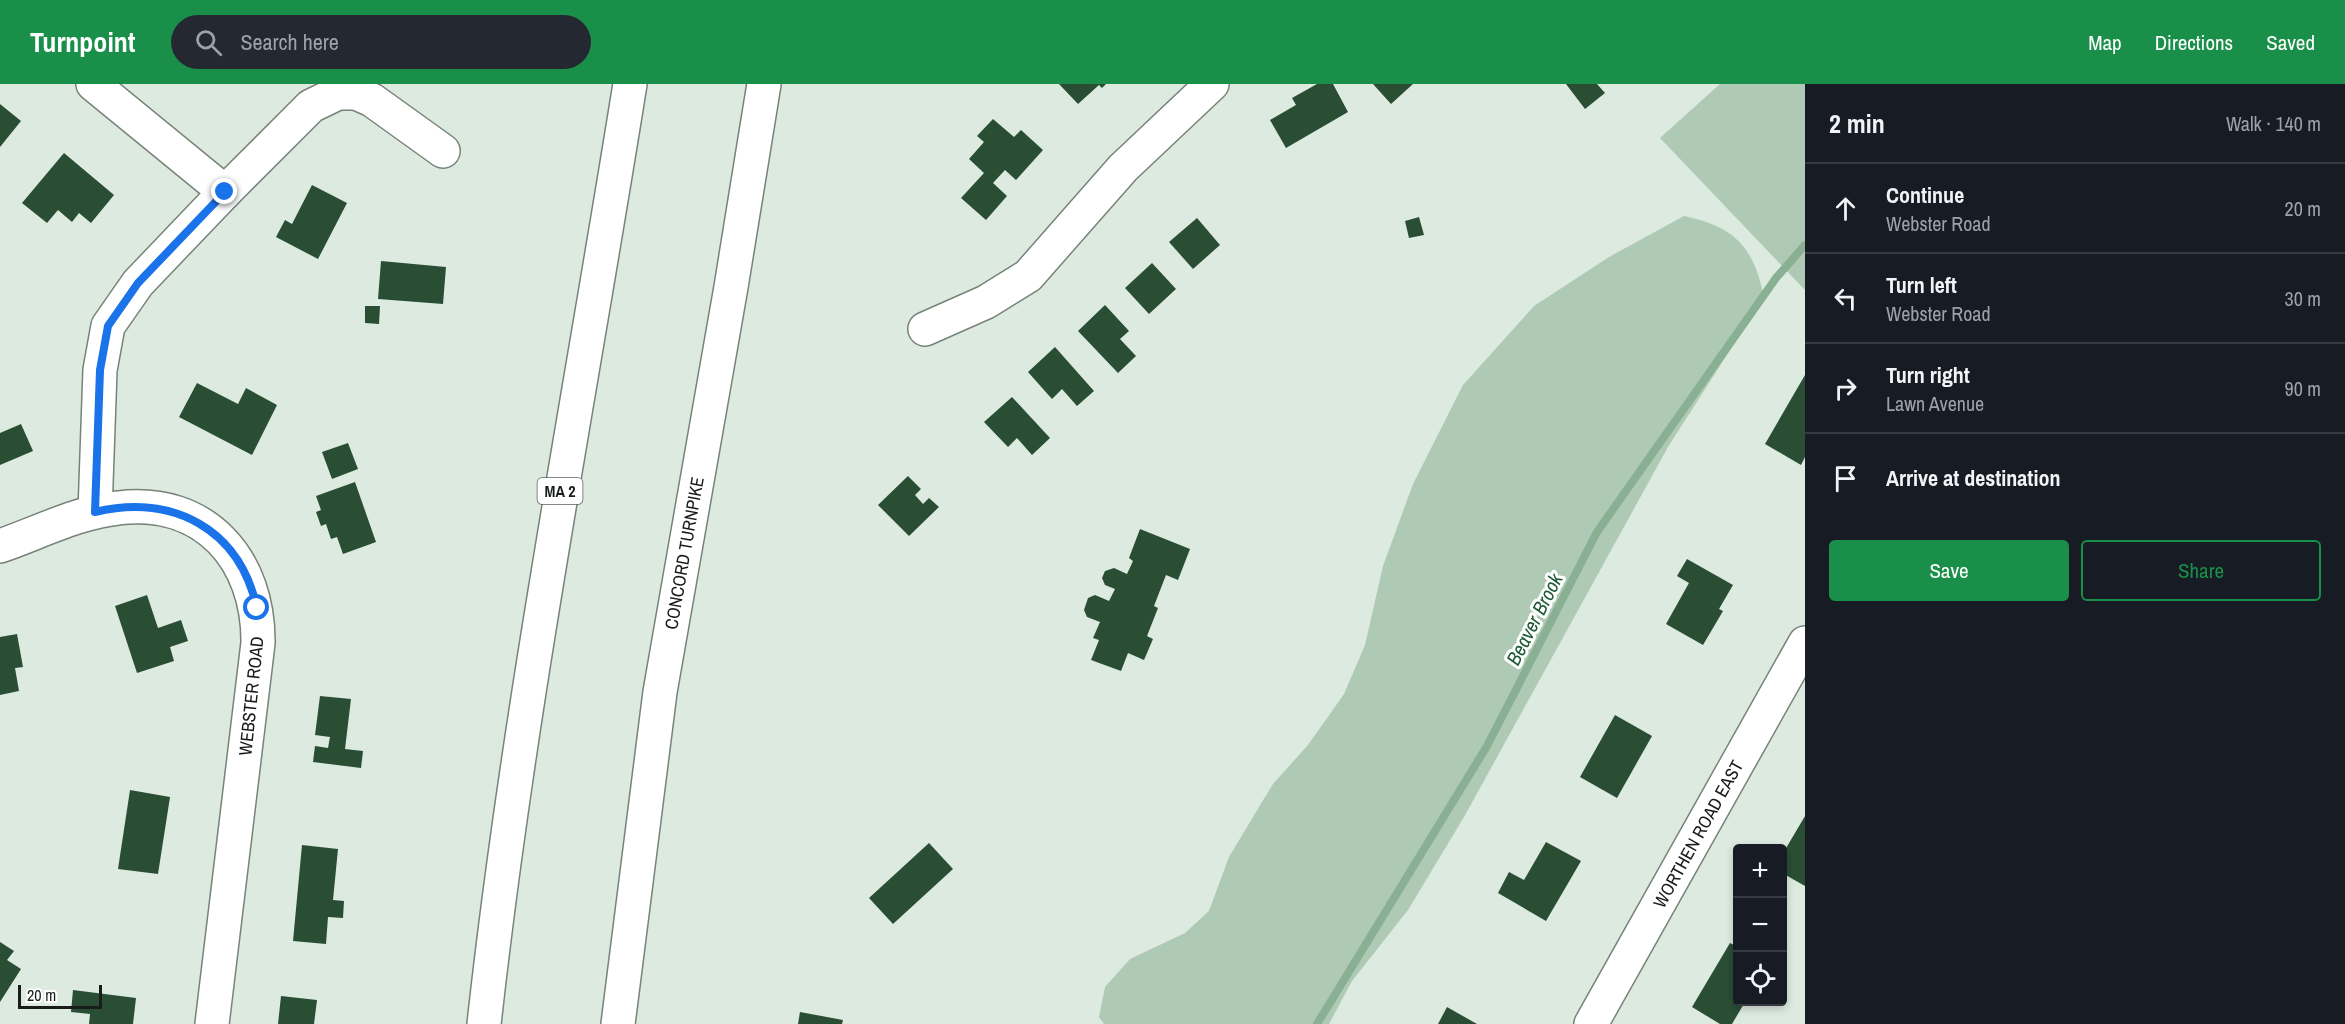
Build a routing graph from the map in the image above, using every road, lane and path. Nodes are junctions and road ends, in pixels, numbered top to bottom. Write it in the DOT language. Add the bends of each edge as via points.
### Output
graph roads {
  1 [pos="93,84"];
  2 [pos="630,84"];
  3 [pos="764,84"];
  4 [pos="1212,84"];
  5 [pos="443,151"];
  6 [pos="225,192"];
  7 [pos="925,329"];
  8 [pos="95,512"];
  9 [pos="0,546"];
  10 [pos="1805,643"];
  11 [pos="622,980"];
  12 [pos="212,1024"];
  13 [pos="483,1024"];
  14 [pos="618,1024"];
  15 [pos="626,1024"];
  16 [pos="1591,1024"];
  1 -- 6 [label="main road"];
  2 -- 13 [label="main road, MA 2" via="544,584"];
  3 -- 11 [label="main road, CONCORD TURNPIKE" via="660,692"];
  4 -- 7 [label="main road" via="1123,168 1028,276 986,302"];
  5 -- 6 [label="main road" via="372,100 356,93 338,93 311,106"];
  6 -- 8 [label="main road" via="138,283 108,326 100,370"];
  8 -- 9 [label="main road, WEBSTER ROAD"];
  8 -- 12 [label="main road, WEBSTER ROAD" via="118,507 153,508 206,527 237,557 254,597 257,655"];
  10 -- 16 [label="main road, WORTHEN ROAD EAST"];
  11 -- 14 [label="main road, CONCORD TURNPIKE"];
  11 -- 15 [label="main road"];
}
